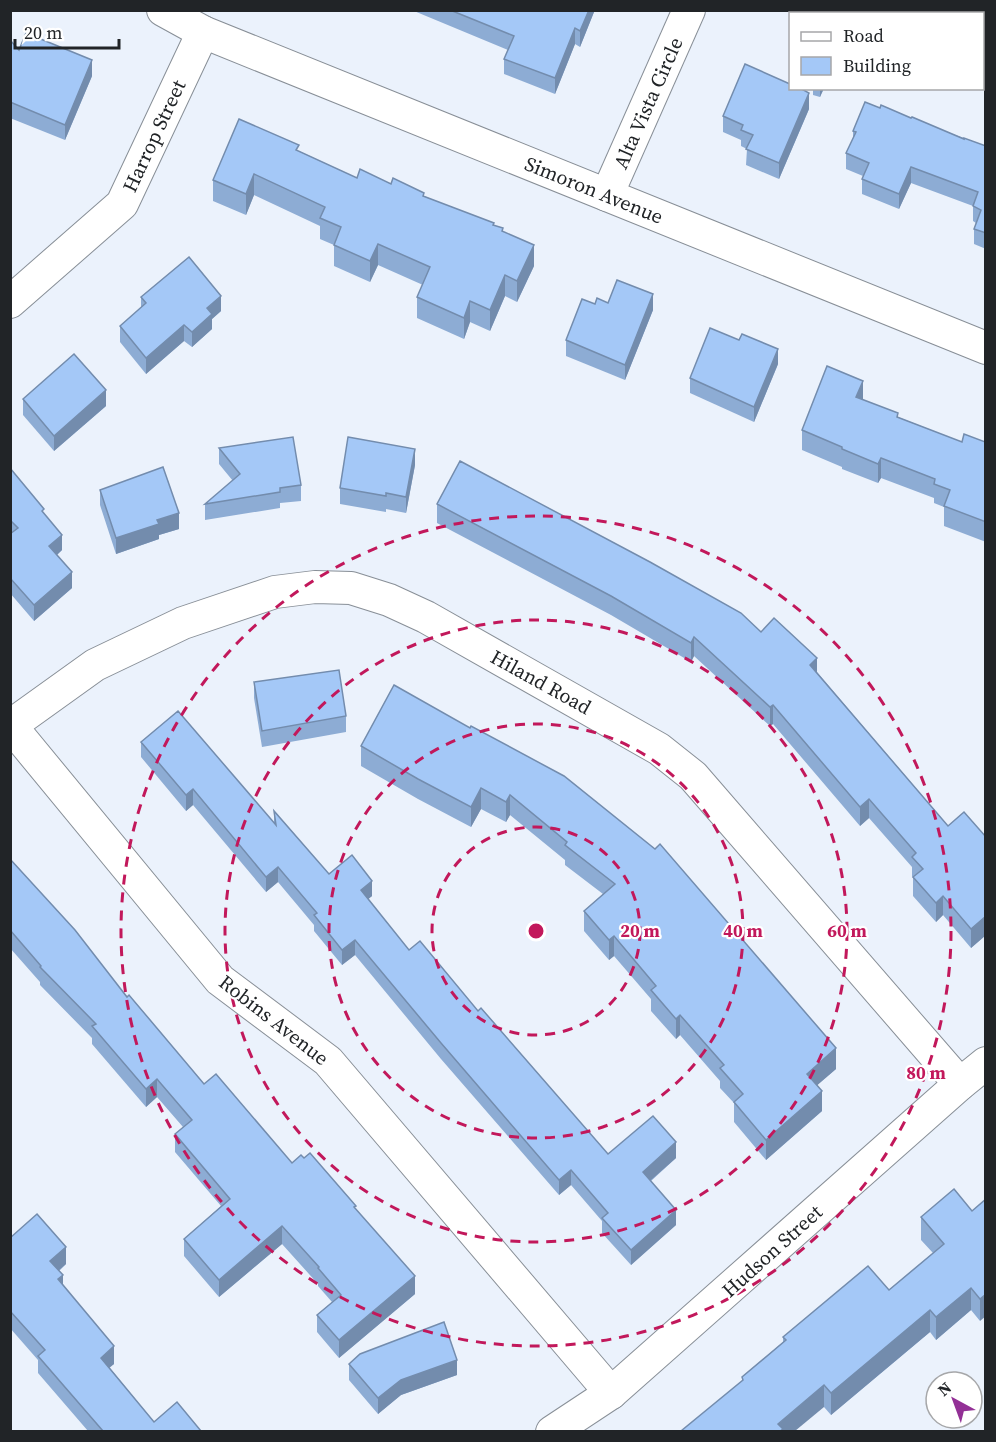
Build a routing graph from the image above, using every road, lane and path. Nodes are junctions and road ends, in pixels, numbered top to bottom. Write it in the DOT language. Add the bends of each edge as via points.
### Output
graph roads {
  1 [pos="163,10"];
  2 [pos="689,10"];
  3 [pos="203,32"];
  4 [pos="607,195"];
  5 [pos="10,302"];
  6 [pos="986,348"];
  7 [pos="11,725"];
  8 [pos="986,1063"];
  9 [pos="960,1084"];
  10 [pos="611,1393"];
  11 [pos="552,1431"];
  1 -- 3 [label="street, Simoron Avenue"];
  2 -- 4 [label="street, Alta Vista Circle"];
  3 -- 4 [label="street, Simoron Avenue"];
  3 -- 5 [label="street, Harrop Street" via="123,204"];
  4 -- 6 [label="street, Simoron Avenue"];
  7 -- 9 [label="street, Hiland Road" via="94,665 183,623 275,592 351,588 388,600 426,617 659,749 693,776"];
  7 -- 10 [label="street, Robins Avenue" via="220,980 328,1061"];
  8 -- 9 [label="street, Hudson Street"];
  9 -- 10 [label="street, Hudson Street"];
  10 -- 11 [label="street, Hudson Street"];
}
